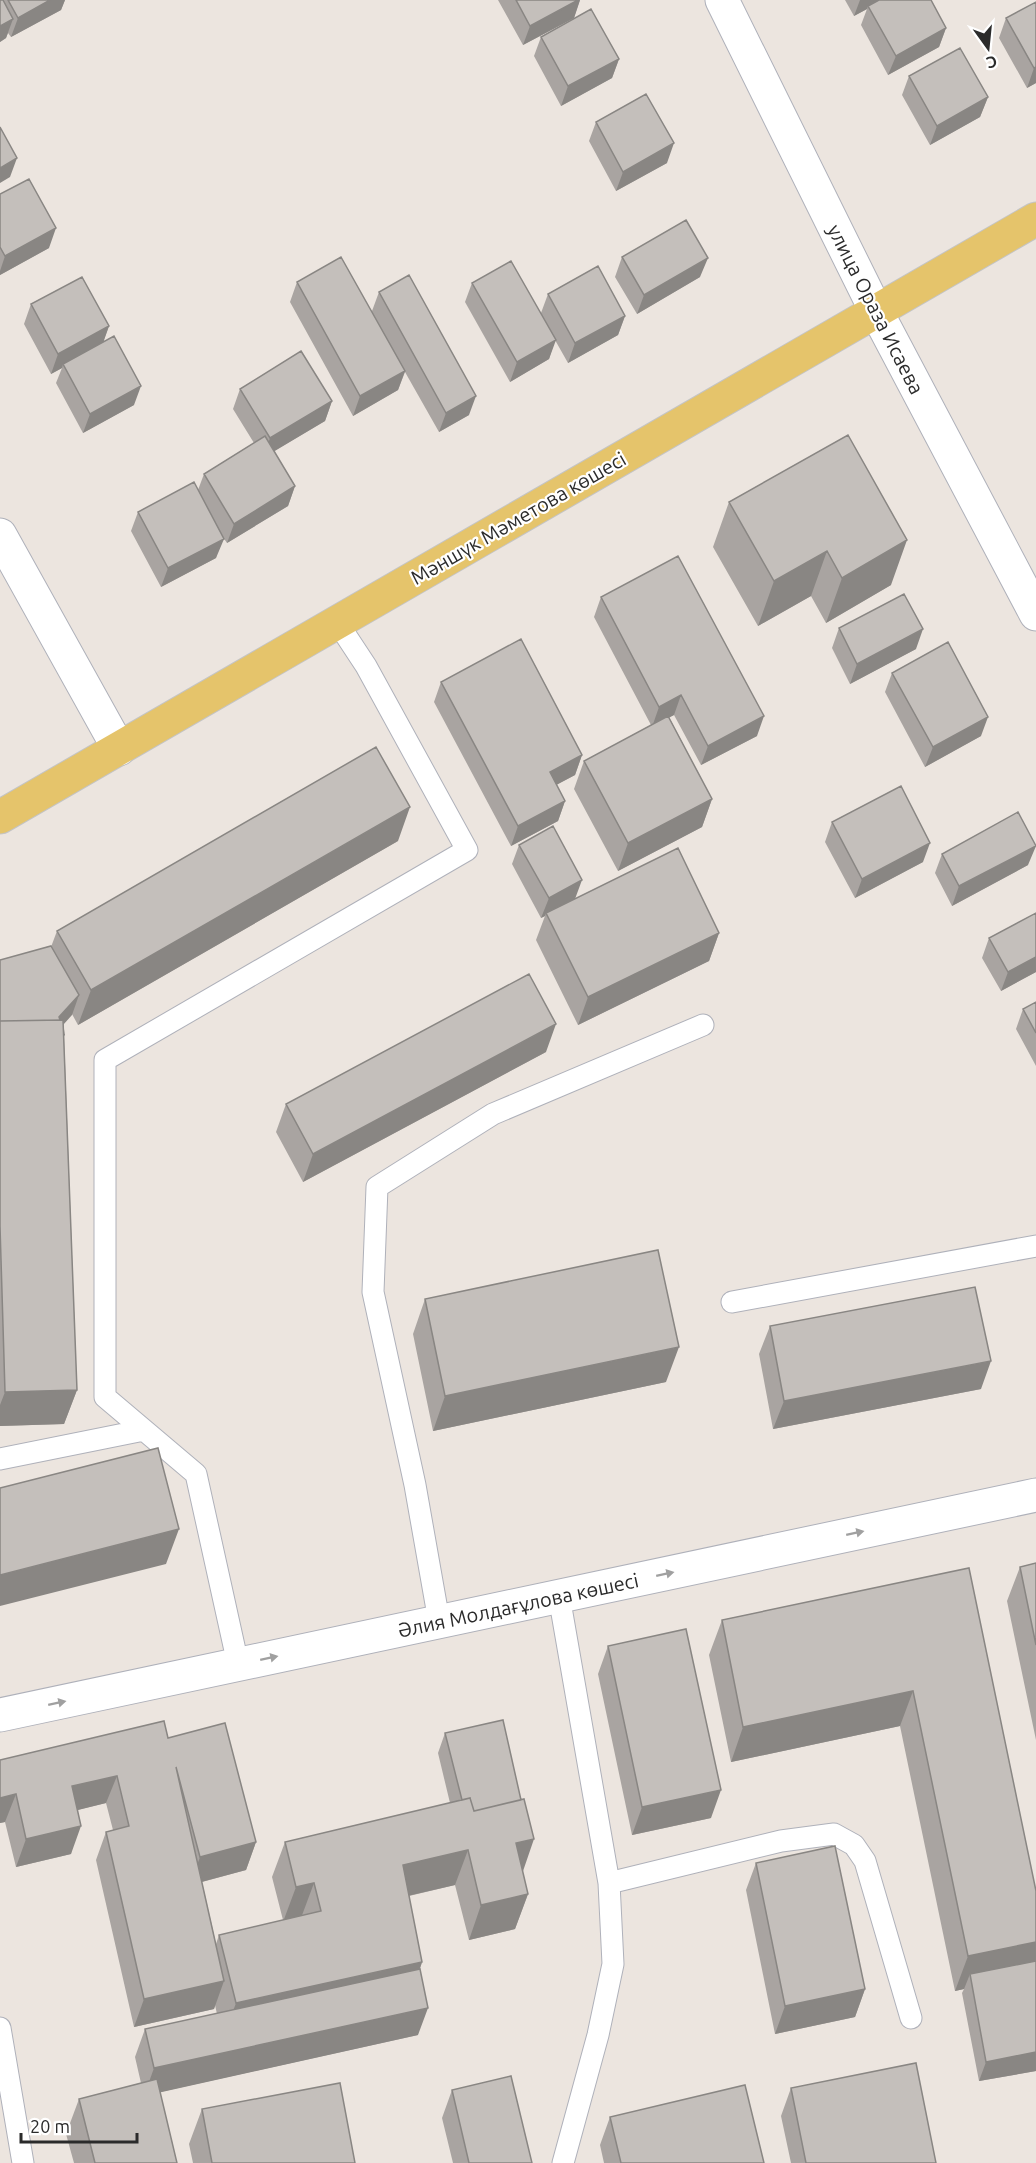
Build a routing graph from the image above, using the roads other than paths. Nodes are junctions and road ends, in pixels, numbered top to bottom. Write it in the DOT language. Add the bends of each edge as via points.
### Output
graph roads {
  1 [pos="722,0"];
  2 [pos="1036,219"];
  3 [pos="876,311"];
  4 [pos="0,535"];
  5 [pos="1036,614"];
  6 [pos="338,622"];
  7 [pos="119,749"];
  8 [pos="0,818"];
  9 [pos="703,1025"];
  10 [pos="1036,1246"];
  11 [pos="732,1302"];
  12 [pos="144,1430"];
  13 [pos="0,1459"];
  14 [pos="1036,1495"];
  15 [pos="559,1596"];
  16 [pos="439,1622"];
  17 [pos="238,1664"];
  18 [pos="0,1715"];
  19 [pos="609,1883"];
  20 [pos="911,2018"];
  21 [pos="0,2028"];
  22 [pos="23,2163"];
  23 [pos="563,2163"];
  1 -- 3 [label="main road, улица Ораза Исаева"];
  2 -- 3 [label="main road, Мәншүк Мәметова көшесі"];
  3 -- 5 [label="main road, улица Ораза Исаева"];
  3 -- 6 [label="main road, Мәншүк Мәметова көшесі"];
  4 -- 7 [label="main road"];
  6 -- 7 [label="main road, Мәншүк Мәметова көшесі"];
  6 -- 12 [label="lane" via="467,849 105,1060 105,1397"];
  7 -- 8 [label="main road, Мәншүк Мәметова көшесі"];
  9 -- 16 [label="lane" via="493,1114 377,1187 373,1292 415,1485"];
  10 -- 11 [label="lane"];
  12 -- 13 [label="lane"];
  12 -- 17 [label="lane" via="196,1474"];
  15 -- 14 [label="main road, Әлия Молдағұлова көшесі, one-way"];
  15 -- 16 [label="main road, Әлия Молдағұлова көшесі"];
  15 -- 19 [label="lane"];
  17 -- 16 [label="main road, Әлия Молдағұлова көшесі, one-way"];
  18 -- 17 [label="main road, Әлия Молдағұлова көшесі, one-way"];
  19 -- 20 [label="lane" via="782,1841 834,1834 854,1845 866,1861"];
  19 -- 23 [label="lane" via="613,1964"];
  21 -- 22 [label="lane"];
}
